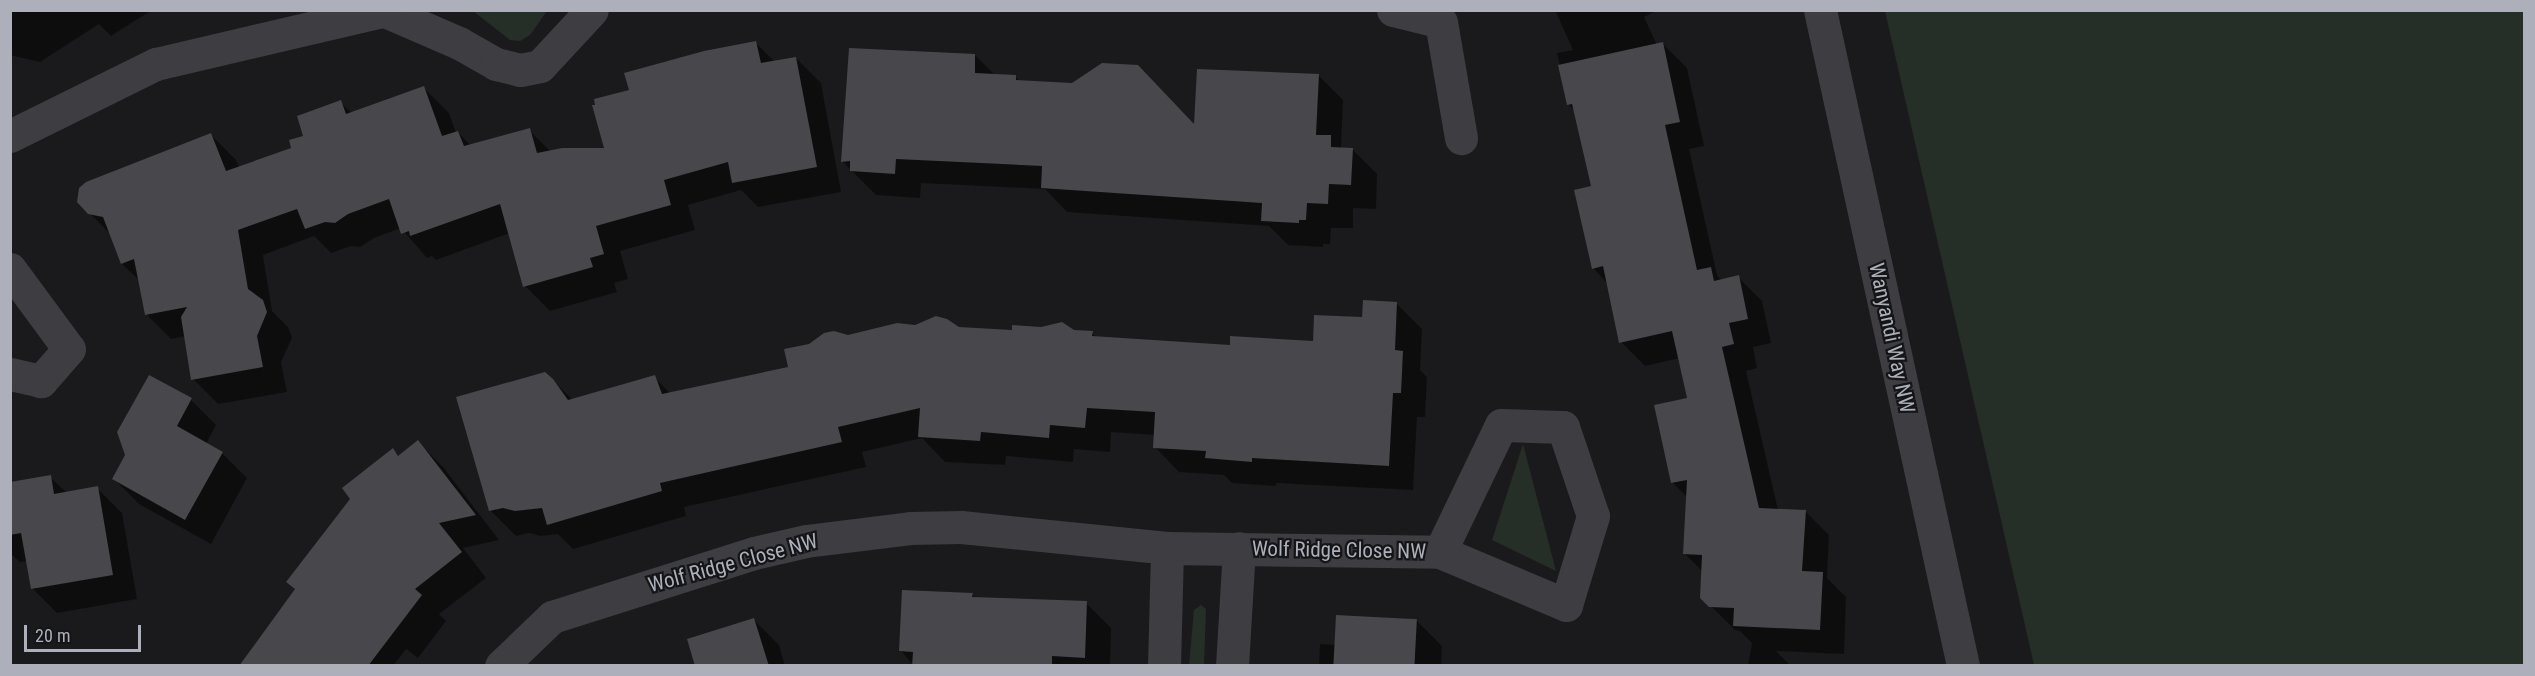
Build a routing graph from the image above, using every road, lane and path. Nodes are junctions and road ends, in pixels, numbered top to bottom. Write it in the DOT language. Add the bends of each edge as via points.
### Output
graph roads {
  1 [pos="592,10"];
  2 [pos="1393,10"];
  3 [pos="1820,10"];
  4 [pos="384,11"];
  5 [pos="10,136"];
  6 [pos="1461,138"];
  7 [pos="10,269"];
  8 [pos="10,374"];
  9 [pos="1167,548"];
  10 [pos="1239,548"];
  11 [pos="1440,552"];
  12 [pos="501,666"];
  13 [pos="1164,666"];
  14 [pos="1232,666"];
  15 [pos="1964,666"];
  1 -- 4 [label="street" via="540,66 520,70 496,64 459,43"];
  2 -- 6 [label="street" via="1441,22"];
  3 -- 15 [label="street, Wanyandi Way NW"];
  4 -- 5 [label="street" via="156,64"];
  7 -- 8 [label="street" via="69,349 41,381"];
  9 -- 10 [label="street, Wolf Ridge Close NW"];
  9 -- 12 [label="street, Wolf Ridge Close NW" via="961,527 910,528 806,541 754,553 552,617"];
  9 -- 13 [label="street"];
  10 -- 11 [label="street, Wolf Ridge Close NW"];
  10 -- 14 [label="street, Wolf Ridge Close NW"];
  11 -- 11 [label="street, Wolf Ridge Close NW" via="1566,605 1593,516 1563,427 1502,425"];
}
